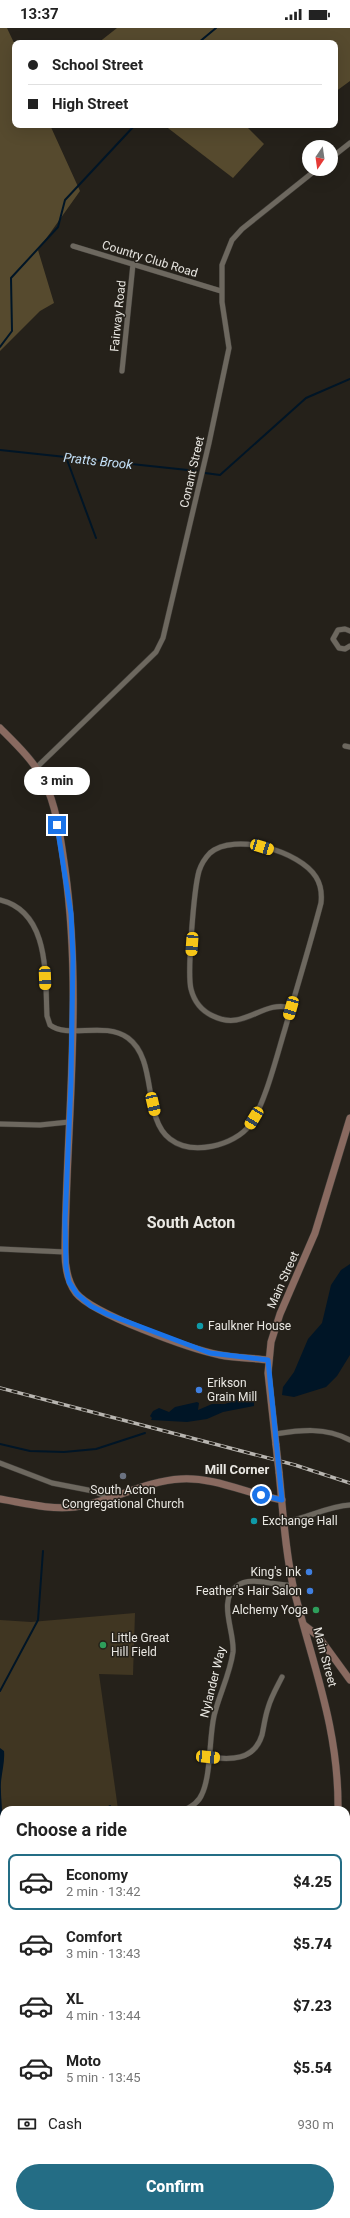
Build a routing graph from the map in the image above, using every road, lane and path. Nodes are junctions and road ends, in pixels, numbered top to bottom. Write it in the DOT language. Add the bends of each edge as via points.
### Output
graph roads {
  1 [pos="350,143"];
  2 [pos="338,152"];
  3 [pos="308,176"];
  4 [pos="73,246"];
  5 [pos="133,264"];
  6 [pos="221,291"];
  7 [pos="122,371"];
  8 [pos="350,631"];
  9 [pos="350,646"];
  10 [pos="0,728"];
  11 [pos="36,768"];
  12 [pos="0,900"];
  13 [pos="291,1008"];
  14 [pos="72,1029"];
  15 [pos="350,1118"];
  16 [pos="69,1122"];
  17 [pos="0,1124"];
  18 [pos="0,1249"];
  19 [pos="65,1252"];
  20 [pos="268,1360"];
  21 [pos="275,1434"];
  22 [pos="350,1440"];
  23 [pos="0,1463"];
  24 [pos="108,1497"];
  25 [pos="0,1499"];
  26 [pos="282,1500"];
  27 [pos="350,1505"];
  28 [pos="284,1522"];
  29 [pos="293,1585"];
  30 [pos="304,1625"];
  31 [pos="282,1677"];
  32 [pos="350,1680"];
  33 [pos="208,1757"];
  34 [pos="191,1806"];
  35 [pos="338,1806"];
  1 -- 2 [label="street"];
  3 -- 6 [label="street, Conant Street" via="257,216 232,240 222,265"];
  4 -- 5 [label="street, Country Club Road"];
  5 -- 6 [label="street, Country Club Road"];
  5 -- 7 [label="street, Fairway Road"];
  6 -- 11 [label="street, Conant Street" via="229,348 163,638 156,652"];
  8 -- 9 [label="street" via="340,629 333,639 339,648"];
  10 -- 11 [label="street"];
  11 -- 14 [label="street" via="50,796 62,852 71,914"];
  12 -- 14 [label="street" via="20,909 39,938 44,959 48,1022 56,1029"];
  13 -- 13 [label="street" via="276,1006 247,1018 230,1021 208,1014 194,996 190,974 197,883 205,858 221,847 246,844 286,855 305,864 320,884 321,903"];
  13 -- 14 [label="street" via="272,1072 249,1126 229,1140 193,1149 177,1144 164,1133 156,1118 144,1064 131,1040 111,1030"];
  14 -- 16 [label="street"];
  15 -- 20 [label="street, Main Street" via="312,1241 276,1325"];
  16 -- 17 [label="street" via="40,1125"];
  16 -- 19 [label="street"];
  18 -- 19 [label="street"];
  19 -- 20 [label="street" via="67,1274 72,1288 98,1310 207,1352"];
  20 -- 21 [label="street, Main Street"];
  21 -- 22 [label="street" via="320,1430"];
  21 -- 26 [label="street, Main Street, bridge"];
  23 -- 24 [label="street" via="49,1482"];
  24 -- 25 [label="street" via="62,1508"];
  24 -- 26 [label="street" via="162,1482 191,1479 212,1481"];
  26 -- 28 [label="street, Main Street"];
  27 -- 28 [label="street" via="337,1506"];
  28 -- 29 [label="street, Main Street"];
  29 -- 30 [label="street, Main Street"];
  29 -- 33 [label="street, Nylander Way" via="248,1582 238,1585 231,1593 227,1602 233,1642 232,1656 214,1717"];
  30 -- 32 [label="street" via="318,1636"];
  30 -- 35 [label="street, Main Street" via="332,1734"];
  31 -- 33 [label="street" via="268,1705 262,1734 255,1748 237,1759"];
  33 -- 34 [label="street, Nylander Way" via="203,1792"];
}
